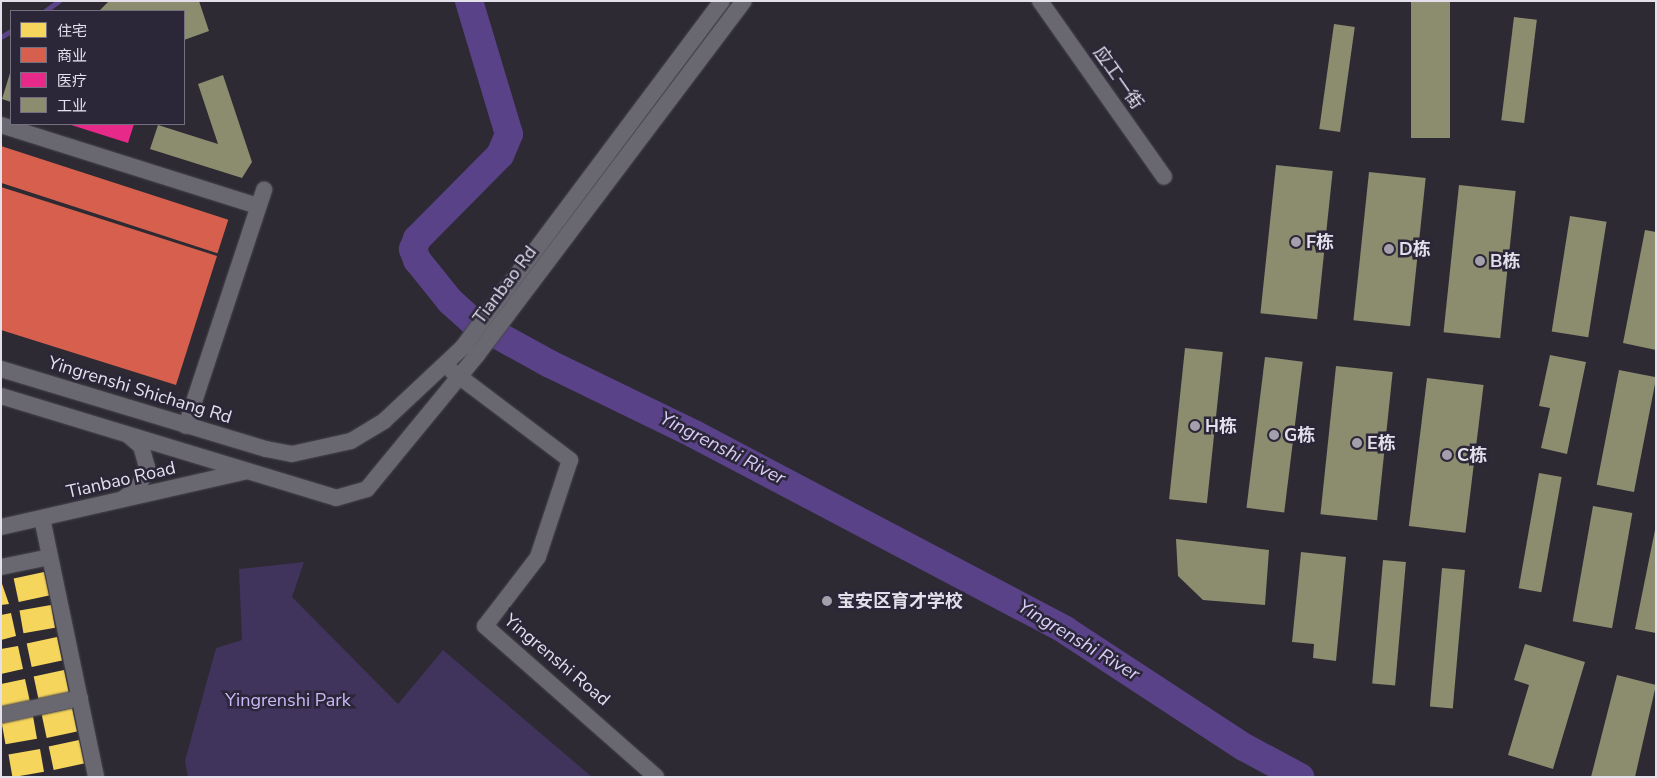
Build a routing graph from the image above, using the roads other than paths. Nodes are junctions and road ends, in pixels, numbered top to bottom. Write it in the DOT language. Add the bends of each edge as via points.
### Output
graph roads {
  1 [pos="722,1"];
  2 [pos="744,1"];
  3 [pos="1040,1"];
  4 [pos="1,125"];
  5 [pos="1164,177"];
  6 [pos="264,190"];
  7 [pos="258,206"];
  8 [pos="445,365"];
  9 [pos="1,368"];
  10 [pos="460,377"];
  11 [pos="1,396"];
  12 [pos="186,426"];
  13 [pos="124,433"];
  14 [pos="266,449"];
  15 [pos="249,471"];
  16 [pos="120,500"];
  17 [pos="42,518"];
  18 [pos="1,527"];
  19 [pos="50,556"];
  20 [pos="1,567"];
  21 [pos="80,698"];
  22 [pos="1,715"];
  23 [pos="96,777"];
  24 [pos="656,777"];
  1 -- 8 [label="street, Tianbao Rd" via="462,347"];
  2 -- 10 [label="street, Tianbao Rd"];
  3 -- 5 [label="street, 应工一街"];
  4 -- 7 [label="street"];
  6 -- 7 [label="street"];
  7 -- 12 [label="street"];
  8 -- 10 [label="street, Yingrenshi Road"];
  8 -- 14 [label="street, Tianbao Rd" via="384,421 351,441 292,454"];
  9 -- 12 [label="street, Yingrenshi Shichang Rd"];
  10 -- 15 [label="street, Tianbao Rd" via="384,472 351,497 336,498"];
  10 -- 24 [label="street, Yingrenshi Road" via="570,460 538,557 486,626"];
  11 -- 13 [label="street"];
  12 -- 14 [label="street, Yingrenshi Shichang Rd"];
  13 -- 15 [label="street"];
  13 -- 16 [label="street" via="141,446 146,467 138,488"];
  15 -- 16 [label="street, Tianbao Road"];
  16 -- 17 [label="street, Tianbao Road"];
  17 -- 18 [label="street, Tianbao Road"];
  17 -- 19 [label="street"];
  19 -- 20 [label="street"];
  19 -- 21 [label="street"];
  21 -- 22 [label="street"];
  21 -- 23 [label="street"];
}
